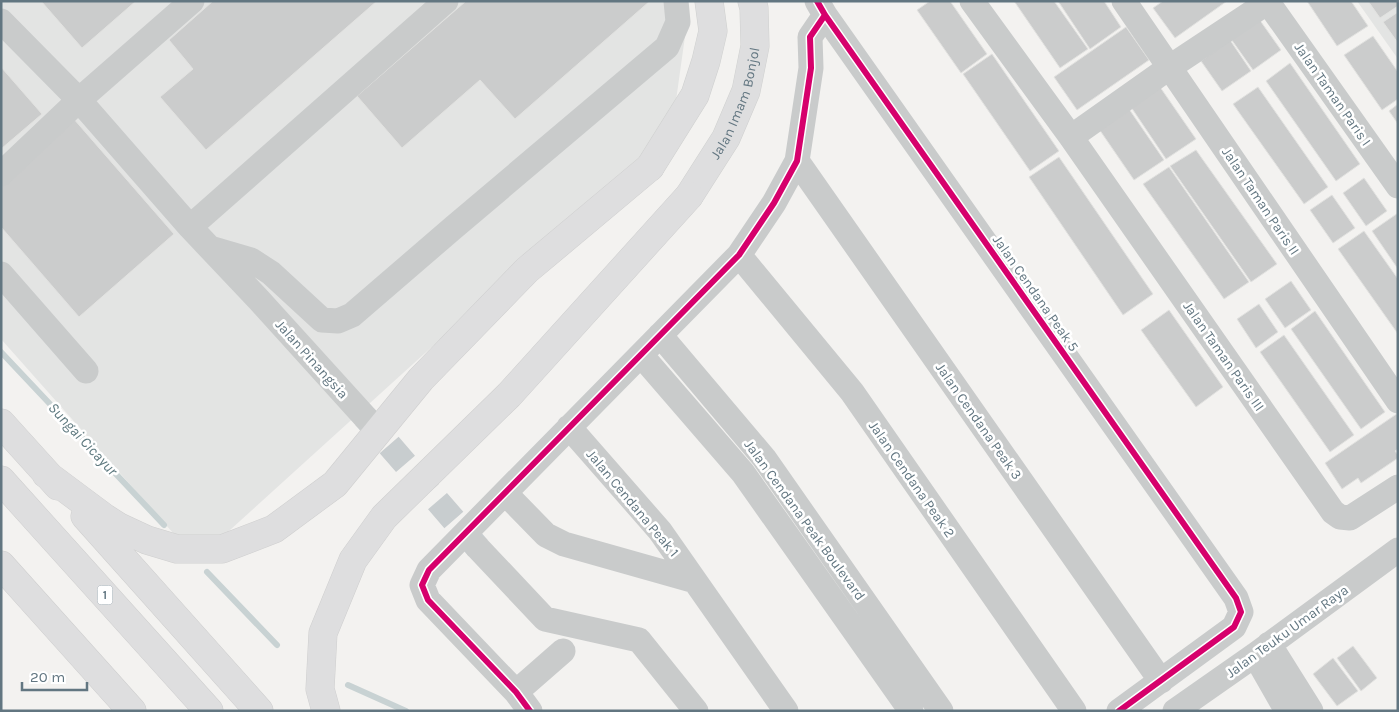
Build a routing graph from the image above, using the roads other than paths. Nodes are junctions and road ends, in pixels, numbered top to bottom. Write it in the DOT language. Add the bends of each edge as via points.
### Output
graph roads {
  1 [pos="192,1"];
  2 [pos="446,1"];
  3 [pos="676,1"];
  4 [pos="709,1"];
  5 [pos="752,1"];
  6 [pos="972,1"];
  7 [pos="1124,1"];
  8 [pos="1268,1"];
  9 [pos="821,8"];
  10 [pos="1,21"];
  11 [pos="1170,67"];
  12 [pos="79,100"];
  13 [pos="1071,137"];
  14 [pos="797,161"];
  15 [pos="1,174"];
  16 [pos="1398,186"];
  17 [pos="190,226"];
  18 [pos="210,248"];
  19 [pos="739,255"];
  20 [pos="1,274"];
  21 [pos="660,336"];
  22 [pos="641,355"];
  23 [pos="86,371"];
  24 [pos="1398,400"];
  25 [pos="365,417"];
  26 [pos="1,423"];
  27 [pos="569,427"];
  28 [pos="46,474"];
  29 [pos="1,480"];
  30 [pos="1398,487"];
  31 [pos="506,493"];
  32 [pos="798,508"];
  33 [pos="778,522"];
  34 [pos="478,548"];
  35 [pos="1398,550"];
  36 [pos="1,565"];
  37 [pos="695,581"];
  38 [pos="862,598"];
  39 [pos="841,611"];
  40 [pos="1262,650"];
  41 [pos="563,651"];
  42 [pos="1161,680"];
  43 [pos="523,701"];
  44 [pos="132,711"];
  45 [pos="209,711"];
  46 [pos="259,711"];
  47 [pos="326,711"];
  48 [pos="696,711"];
  49 [pos="786,711"];
  50 [pos="911,711"];
  51 [pos="941,711"];
  52 [pos="1074,711"];
  53 [pos="1119,711"];
  54 [pos="1175,711"];
  55 [pos="1287,711"];
  56 [pos="1311,711"];
  1 -- 12 [label="street"];
  2 -- 17 [label="street"];
  3 -- 18 [label="street" via="678,22 667,48 352,315 338,321 322,320 271,273 251,260"];
  4 -- 28 [label="main road" via="713,31 695,95 650,167 527,270 421,379 336,484 274,529 222,549 177,549 119,527"];
  5 -- 47 [label="main road, Jalan Imam Bonjol" via="755,46 746,91 726,138 690,196 509,395 384,517 354,560 323,633 320,689"];
  6 -- 13 [label="street, Jalan Taman Paris III"];
  7 -- 11 [label="street, Jalan Taman Paris II"];
  8 -- 11 [label="street, Jalan Taman Paris I"];
  8 -- 16 [label="street, Jalan Taman Paris I"];
  9 -- 14 [label="street" via="810,37 811,68"];
  9 -- 42 [label="street, Jalan Cendana Peak 5" via="1236,598 1241,612 1234,627"];
  10 -- 12 [label="street, Jalan Pinangsia"];
  11 -- 13 [label="street"];
  11 -- 24 [label="street, Jalan Taman Paris II"];
  12 -- 15 [label="street"];
  12 -- 17 [label="street, Jalan Pinangsia"];
  13 -- 30 [label="street, Jalan Taman Paris III" via="1333,512 1350,518"];
  14 -- 19 [label="street"];
  14 -- 42 [label="street, Jalan Cendana Peak 3"];
  17 -- 18 [label="street, Jalan Pinangsia"];
  18 -- 25 [label="street, Jalan Pinangsia"];
  19 -- 21 [label="street"];
  19 -- 52 [label="street, Jalan Cendana Peak 2" via="852,392"];
  20 -- 23 [label="street"];
  21 -- 22 [label="street"];
  21 -- 32 [label="street, Jalan Cendana Peak Boulevard" via="764,458"];
  22 -- 27 [label="street"];
  22 -- 33 [label="street, Jalan Cendana Peak Boulevard" via="743,472"];
  26 -- 28 [label="main road"];
  27 -- 31 [label="street"];
  27 -- 37 [label="street, Jalan Cendana Peak 1" via="660,531"];
  28 -- 46 [label="main road"];
  29 -- 45 [label="main road, 1"];
  31 -- 37 [label="street, Jalan Cendana Peak 1" via="546,535 564,544"];
  31 -- 43 [label="street" via="429,570 422,585 428,600"];
  32 -- 33 [label="street"];
  32 -- 38 [label="street, Jalan Cendana Peak Boulevard"];
  33 -- 39 [label="street, Jalan Cendana Peak Boulevard"];
  34 -- 48 [label="street" via="545,619 639,640"];
  35 -- 40 [label="street, Jalan Teuku Umar Raya"];
  36 -- 44 [label="main road"];
  37 -- 49 [label="street, Jalan Cendana Peak 1"];
  38 -- 39 [label="street"];
  38 -- 51 [label="street, Jalan Cendana Peak Boulevard"];
  39 -- 50 [label="street, Jalan Cendana Peak Boulevard"];
  40 -- 54 [label="street, Jalan Teuku Umar Raya"];
  40 -- 55 [label="street"];
  40 -- 56 [label="street"];
  41 -- 43 [label="street"];
  42 -- 53 [label="street"];
}
